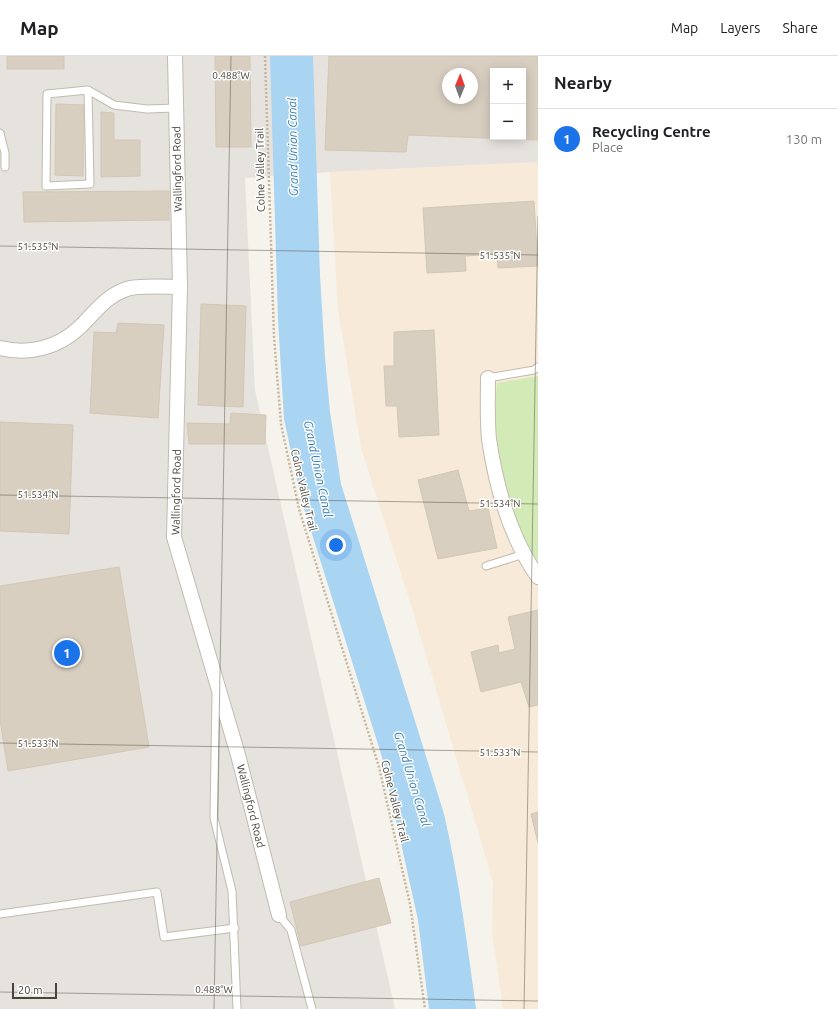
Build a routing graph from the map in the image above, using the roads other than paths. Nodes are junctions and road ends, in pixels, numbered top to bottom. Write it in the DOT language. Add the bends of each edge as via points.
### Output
graph roads {
  1 [pos="175,56"];
  2 [pos="88,90"];
  3 [pos="176,108"];
  4 [pos="0,133"];
  5 [pos="5,167"];
  6 [pos="180,287"];
  7 [pos="0,348"];
  8 [pos="538,366"];
  9 [pos="488,378"];
  10 [pos="524,554"];
  11 [pos="486,566"];
  12 [pos="538,577"];
  13 [pos="217,683"];
  14 [pos="0,914"];
  15 [pos="279,915"];
  16 [pos="235,928"];
  17 [pos="237,1009"];
  18 [pos="312,1009"];
  1 -- 3 [label="street, Wallingford Road"];
  2 -- 2 [label="lane" via="47,94 46,186 90,184"];
  2 -- 3 [label="lane" via="114,105 147,109"];
  3 -- 6 [label="street, Wallingford Road"];
  4 -- 5 [label="lane" via="5,153"];
  6 -- 7 [label="street" via="128,288 105,301 78,329 51,347 15,351"];
  6 -- 13 [label="street, Wallingford Road" via="174,537"];
  8 -- 9 [label="lane" via="534,370"];
  9 -- 10 [label="street" via="489,438 505,511"];
  10 -- 11 [label="lane"];
  10 -- 12 [label="street"];
  13 -- 15 [label="street, Wallingford Road"];
  13 -- 16 [label="lane" via="214,818 232,891"];
  14 -- 16 [label="lane" via="157,892 164,937"];
  15 -- 18 [label="lane" via="291,930"];
  16 -- 17 [label="lane"];
}
